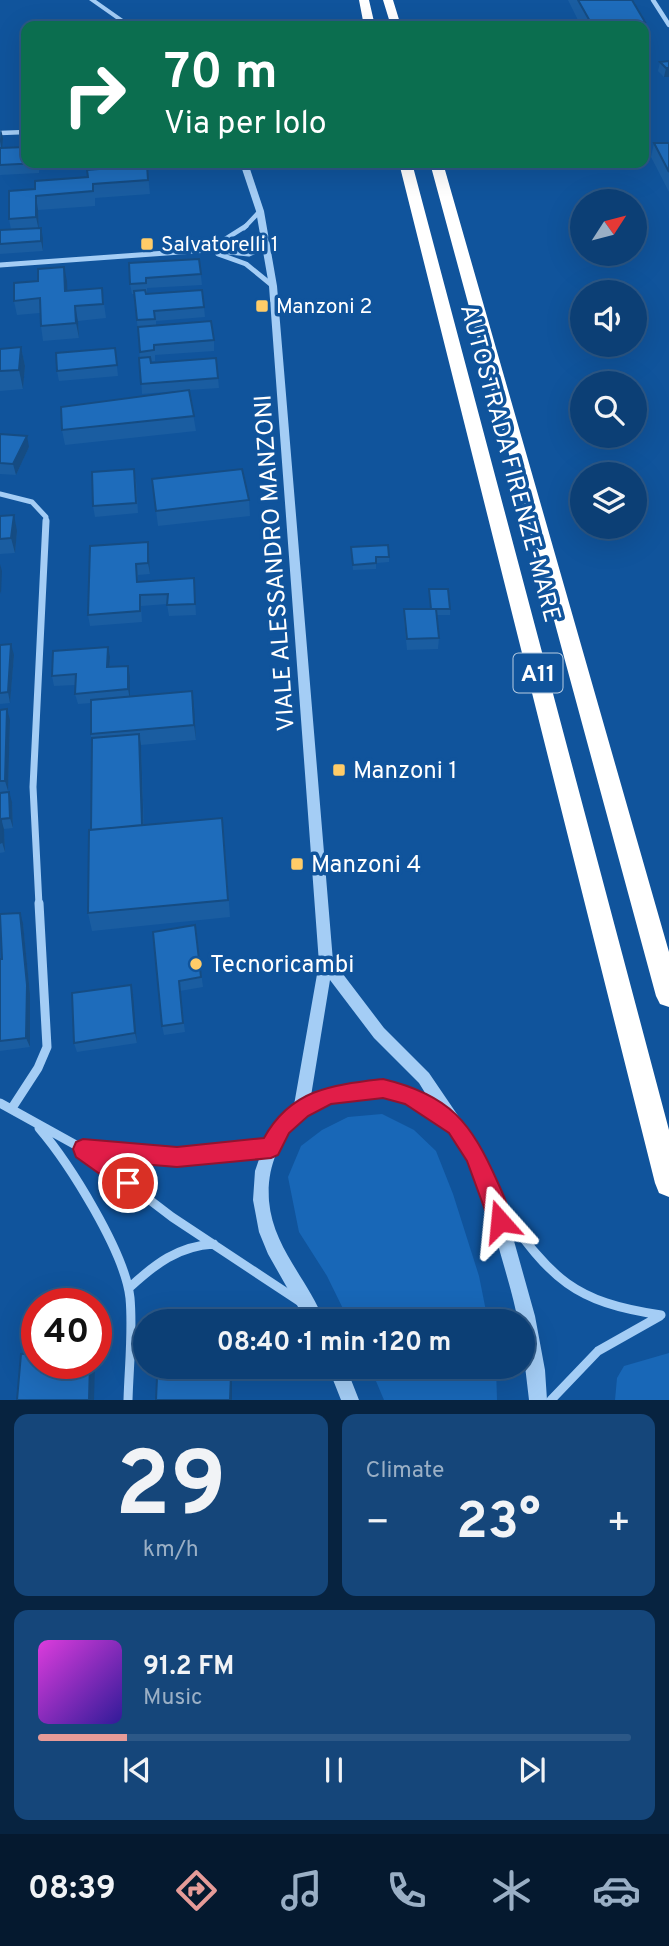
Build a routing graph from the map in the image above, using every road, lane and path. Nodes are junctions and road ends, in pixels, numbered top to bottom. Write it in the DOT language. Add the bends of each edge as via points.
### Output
graph roads {
  1 [pos="92,0"];
  2 [pos="364,0"];
  3 [pos="388,0"];
  4 [pos="653,0"];
  5 [pos="123,21"];
  6 [pos="369,21"];
  7 [pos="394,21"];
  8 [pos="669,25"];
  9 [pos="21,131"];
  10 [pos="0,132"];
  11 [pos="246,168"];
  12 [pos="406,168"];
  13 [pos="437,168"];
  14 [pos="260,211"];
  15 [pos="267,246"];
  16 [pos="208,250"];
  17 [pos="0,265"];
  18 [pos="273,286"];
  19 [pos="0,494"];
  20 [pos="326,963"];
  21 [pos="669,996"];
  22 [pos="0,1103"];
  23 [pos="12,1108"];
  24 [pos="301,1109"];
  25 [pos="30,1119"];
  26 [pos="456,1126"];
  27 [pos="271,1147"];
  28 [pos="83,1149"];
  29 [pos="669,1184"];
  30 [pos="494,1198"];
  31 [pos="217,1244"];
  32 [pos="129,1288"];
  33 [pos="305,1309"];
  34 [pos="309,1309"];
  35 [pos="342,1379"];
  36 [pos="128,1400"];
  37 [pos="350,1400"];
  38 [pos="538,1400"];
  39 [pos="551,1400"];
  1 -- 5 [label="street"];
  2 -- 6 [label="highway"];
  3 -- 7 [label="highway"];
  4 -- 8 [label="street"];
  9 -- 10 [label="street"];
  11 -- 14 [label="street, VIALE ALESSANDRO MANZONI"];
  12 -- 29 [label="highway, AUTOSTRADA FIRENZE-MARE / A11"];
  13 -- 21 [label="highway, AUTOSTRADA FIRENZE-MARE / A11"];
  14 -- 15 [label="street, VIALE ALESSANDRO MANZONI"];
  14 -- 16 [label="street" via="245,227"];
  15 -- 16 [label="street" via="250,254"];
  15 -- 16 [label="street" via="245,240"];
  15 -- 18 [label="street, VIALE ALESSANDRO MANZONI"];
  16 -- 17 [label="street"];
  16 -- 18 [label="street" via="246,264"];
  18 -- 20 [label="street, VIALE ALESSANDRO MANZONI"];
  19 -- 23 [label="street" via="32,502 46,517 33,787 47,1047"];
  20 -- 24 [label="street, VIALE ALESSANDRO MANZONI"];
  20 -- 26 [label="street" via="379,1033 424,1078"];
  22 -- 23 [label="street"];
  23 -- 25 [label="street"];
  24 -- 26 [label="street" via="329,1095 383,1089 410,1095"];
  24 -- 27 [label="street" via="282,1126"];
  25 -- 28 [label="street"];
  25 -- 32 [label="street" via="49,1137"];
  26 -- 30 [label="street"];
  27 -- 28 [label="street" via="177,1157"];
  27 -- 34 [label="street" via="262,1174 261,1202 282,1263"];
  28 -- 31 [label="street" via="172,1217"];
  30 -- 38 [label="street" via="526,1316"];
  30 -- 39 [label="street" via="546,1270 588,1300 619,1311 661,1315 598,1351"];
  31 -- 32 [label="street" via="197,1244 164,1255"];
  31 -- 33 [label="street"];
  32 -- 36 [label="street"];
  35 -- 37 [label="street"];
}
